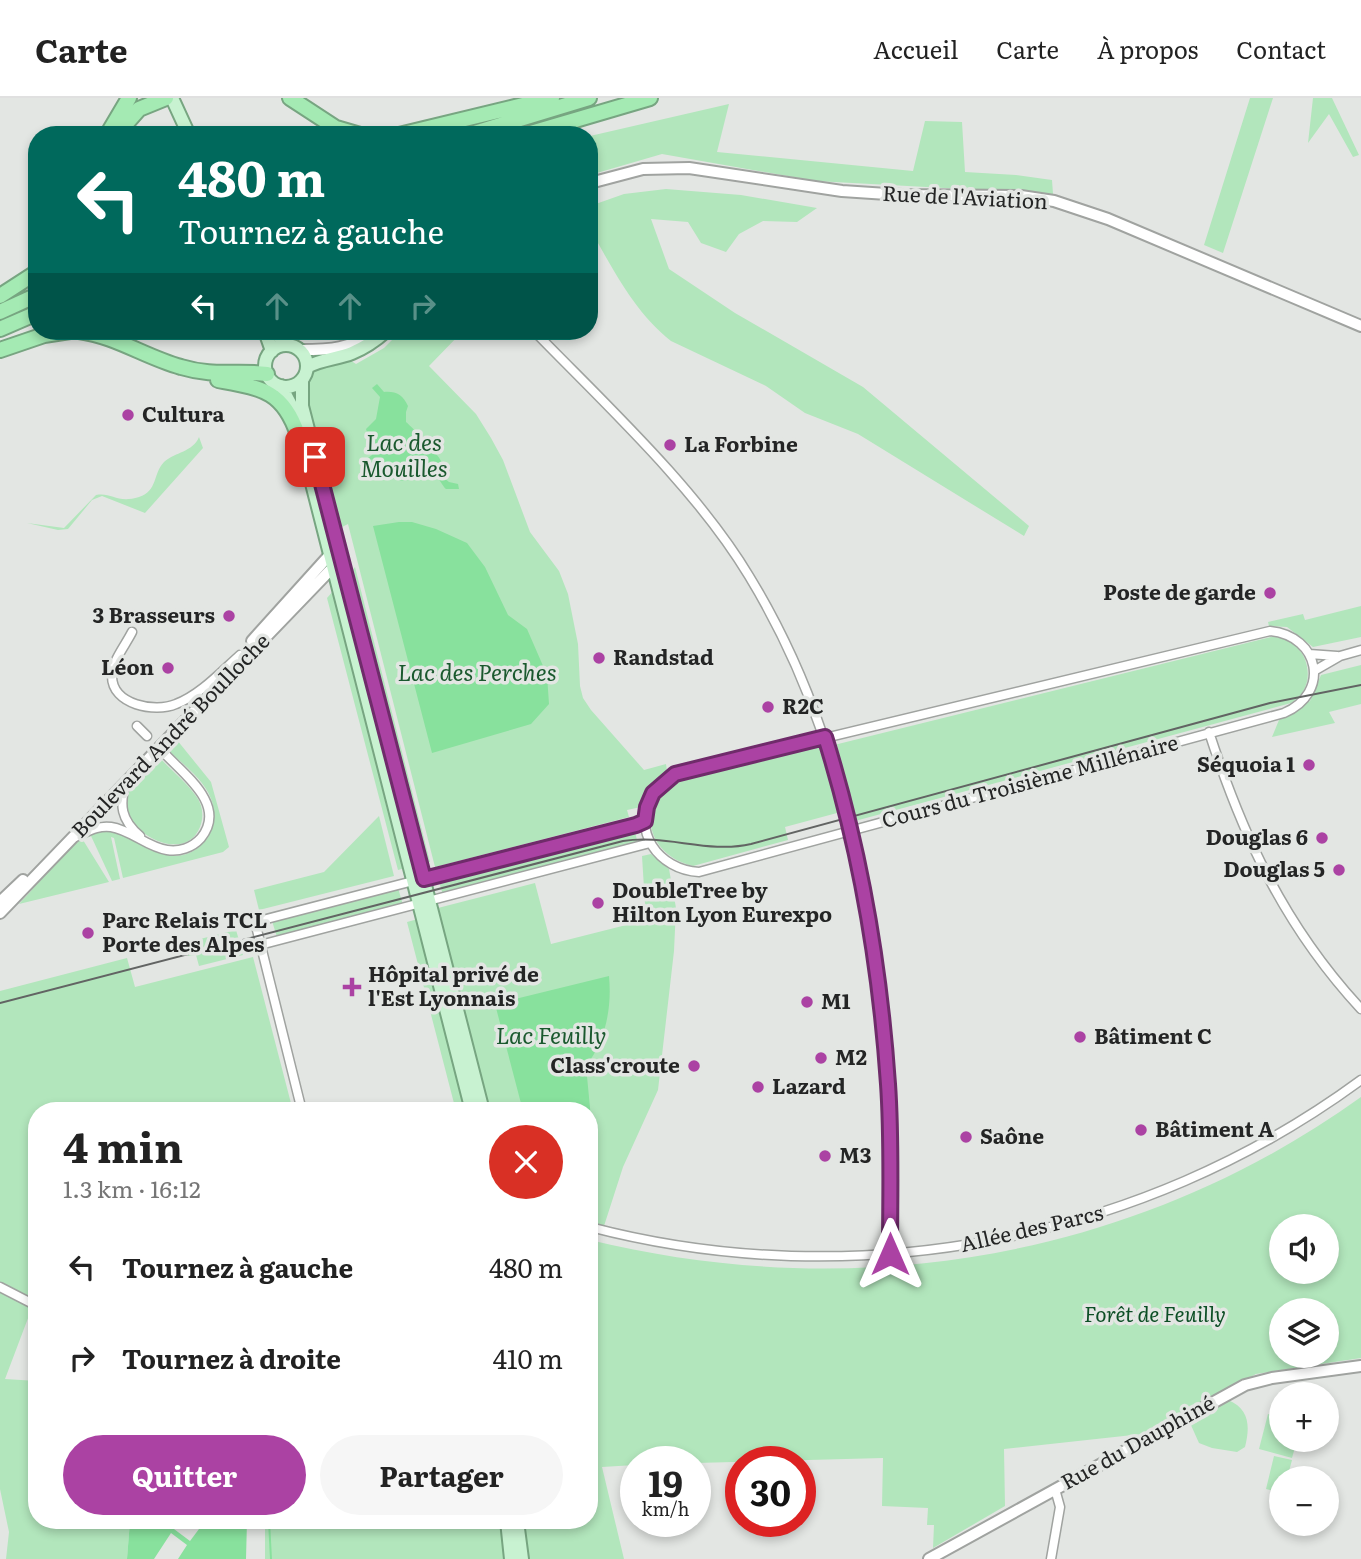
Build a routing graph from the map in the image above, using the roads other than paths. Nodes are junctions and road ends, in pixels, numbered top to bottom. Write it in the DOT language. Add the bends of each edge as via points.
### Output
graph roads {
  1 [pos="129,98"];
  2 [pos="166,98"];
  3 [pos="172,98"];
  4 [pos="290,98"];
  5 [pos="552,98"];
  6 [pos="589,98"];
  7 [pos="650,98"];
  8 [pos="112,126"];
  9 [pos="124,126"];
  10 [pos="185,126"];
  11 [pos="333,126"];
  12 [pos="436,126"];
  13 [pos="497,126"];
  14 [pos="554,126"];
  15 [pos="598,181"];
  16 [pos="28,278"];
  17 [pos="0,296"];
  18 [pos="28,299"];
  19 [pos="0,312"];
  20 [pos="28,317"];
  21 [pos="1361,326"];
  22 [pos="0,329"];
  23 [pos="28,340"];
  24 [pos="115,340"];
  25 [pos="268,340"];
  26 [pos="282,340"];
  27 [pos="362,340"];
  28 [pos="372,340"];
  29 [pos="543,340"];
  30 [pos="286,345"];
  31 [pos="0,349"];
  32 [pos="300,350"];
  33 [pos="272,351"];
  34 [pos="177,366"];
  35 [pos="307,367"];
  36 [pos="267,374"];
  37 [pos="302,380"];
  38 [pos="281,386"];
  39 [pos="298,435"];
  40 [pos="335,557"];
  41 [pos="132,632"];
  42 [pos="1361,650"];
  43 [pos="240,654"];
  44 [pos="1310,654"];
  45 [pos="1340,656"];
  46 [pos="1314,671"];
  47 [pos="137,726"];
  48 [pos="1209,733"];
  49 [pos="147,736"];
  50 [pos="825,737"];
  51 [pos="165,754"];
  52 [pos="127,779"];
  53 [pos="645,821"];
  54 [pos="850,831"];
  55 [pos="75,837"];
  56 [pos="147,842"];
  57 [pos="650,843"];
  58 [pos="418,880"];
  59 [pos="0,902"];
  60 [pos="424,903"];
  61 [pos="0,913"];
  62 [pos="260,945"];
  63 [pos="1361,1009"];
  64 [pos="1361,1080"];
  65 [pos="300,1102"];
  66 [pos="470,1102"];
  67 [pos="480,1102"];
  68 [pos="598,1229"];
  69 [pos="890,1254"];
  70 [pos="0,1287"];
  71 [pos="28,1301"];
  72 [pos="1361,1366"];
  73 [pos="1055,1489"];
  74 [pos="508,1529"];
  75 [pos="518,1529"];
  76 [pos="511,1559"];
  77 [pos="522,1559"];
  78 [pos="929,1559"];
  79 [pos="1051,1559"];
  1 -- 8 [label="highway"];
  2 -- 9 [label="highway" via="139,109"];
  3 -- 10 [label="main road"];
  4 -- 11 [label="highway"];
  5 -- 12 [label="highway"];
  6 -- 13 [label="highway"];
  7 -- 14 [label="highway"];
  15 -- 21 [label="street, Rue de l'Aviation" via="643,169 681,168 842,191 1054,201 1108,219"];
  16 -- 17 [label="highway"];
  18 -- 19 [label="highway"];
  20 -- 22 [label="highway"];
  23 -- 31 [label="highway"];
  24 -- 34 [label="highway"];
  25 -- 33 [label="main road"];
  26 -- 30 [label="main road"];
  27 -- 32 [label="street" via="346,347"];
  28 -- 35 [label="main road" via="351,354"];
  29 -- 50 [label="street" via="666,469 732,551 794,659"];
  30 -- 32 [label="main road"];
  30 -- 33 [label="main road"];
  32 -- 35 [label="main road"];
  33 -- 36 [label="main road"];
  34 -- 36 [label="highway" via="205,373"];
  34 -- 39 [label="highway" via="275,397 288,410"];
  35 -- 37 [label="main road"];
  36 -- 38 [label="main road"];
  37 -- 38 [label="main road"];
  37 -- 40 [label="main road" via="302,406"];
  38 -- 39 [label="main road" via="293,409"];
  39 -- 40 [label="main road"];
  40 -- 43 [label="street, Boulevard André Boulloche"];
  40 -- 52 [label="street, Boulevard André Boulloche"];
  40 -- 58 [label="main road"];
  41 -- 43 [label="street" via="112,677 118,695 144,706 162,709 178,704"];
  42 -- 45 [label="street"];
  43 -- 59 [label="street, Boulevard André Boulloche"];
  44 -- 45 [label="street"];
  44 -- 46 [label="street"];
  44 -- 50 [label="street" via="1292,636 1270,631"];
  45 -- 46 [label="street"];
  46 -- 48 [label="street, Cours du Troisième Millénaire" via="1309,692 1293,709"];
  47 -- 49 [label="street"];
  48 -- 54 [label="street, Cours du Troisième Millénaire"];
  48 -- 63 [label="street" via="1244,831 1272,887 1314,952"];
  50 -- 53 [label="street" via="675,774 653,793"];
  50 -- 54 [label="street"];
  51 -- 56 [label="street" via="199,790 211,816 206,831 188,848 169,851"];
  52 -- 55 [label="street, Boulevard André Boulloche"];
  52 -- 56 [label="street" via="122,813"];
  53 -- 57 [label="street"];
  53 -- 58 [label="street"];
  54 -- 57 [label="street, Cours du Troisième Millénaire" via="699,872 667,862"];
  54 -- 69 [label="street" via="870,929 888,1083"];
  55 -- 56 [label="street" via="109,827"];
  55 -- 61 [label="street, Boulevard André Boulloche"];
  57 -- 60 [label="street"];
  58 -- 60 [label="main road"];
  58 -- 62 [label="street" via="255,922"];
  60 -- 62 [label="street"];
  60 -- 66 [label="main road"];
  60 -- 67 [label="main road"];
  62 -- 65 [label="street"];
  64 -- 69 [label="street, Allée des Parcs" via="1269,1139 1116,1209 1004,1239"];
  68 -- 69 [label="street, Allée des Parcs" via="645,1240 790,1258"];
  70 -- 71 [label="street"];
  72 -- 73 [label="street, Rue du Dauphiné" via="1245,1385"];
  73 -- 78 [label="street, Rue du Dauphiné"];
  73 -- 79 [label="street" via="1060,1507"];
  74 -- 76 [label="main road"];
  75 -- 77 [label="main road"];
}
